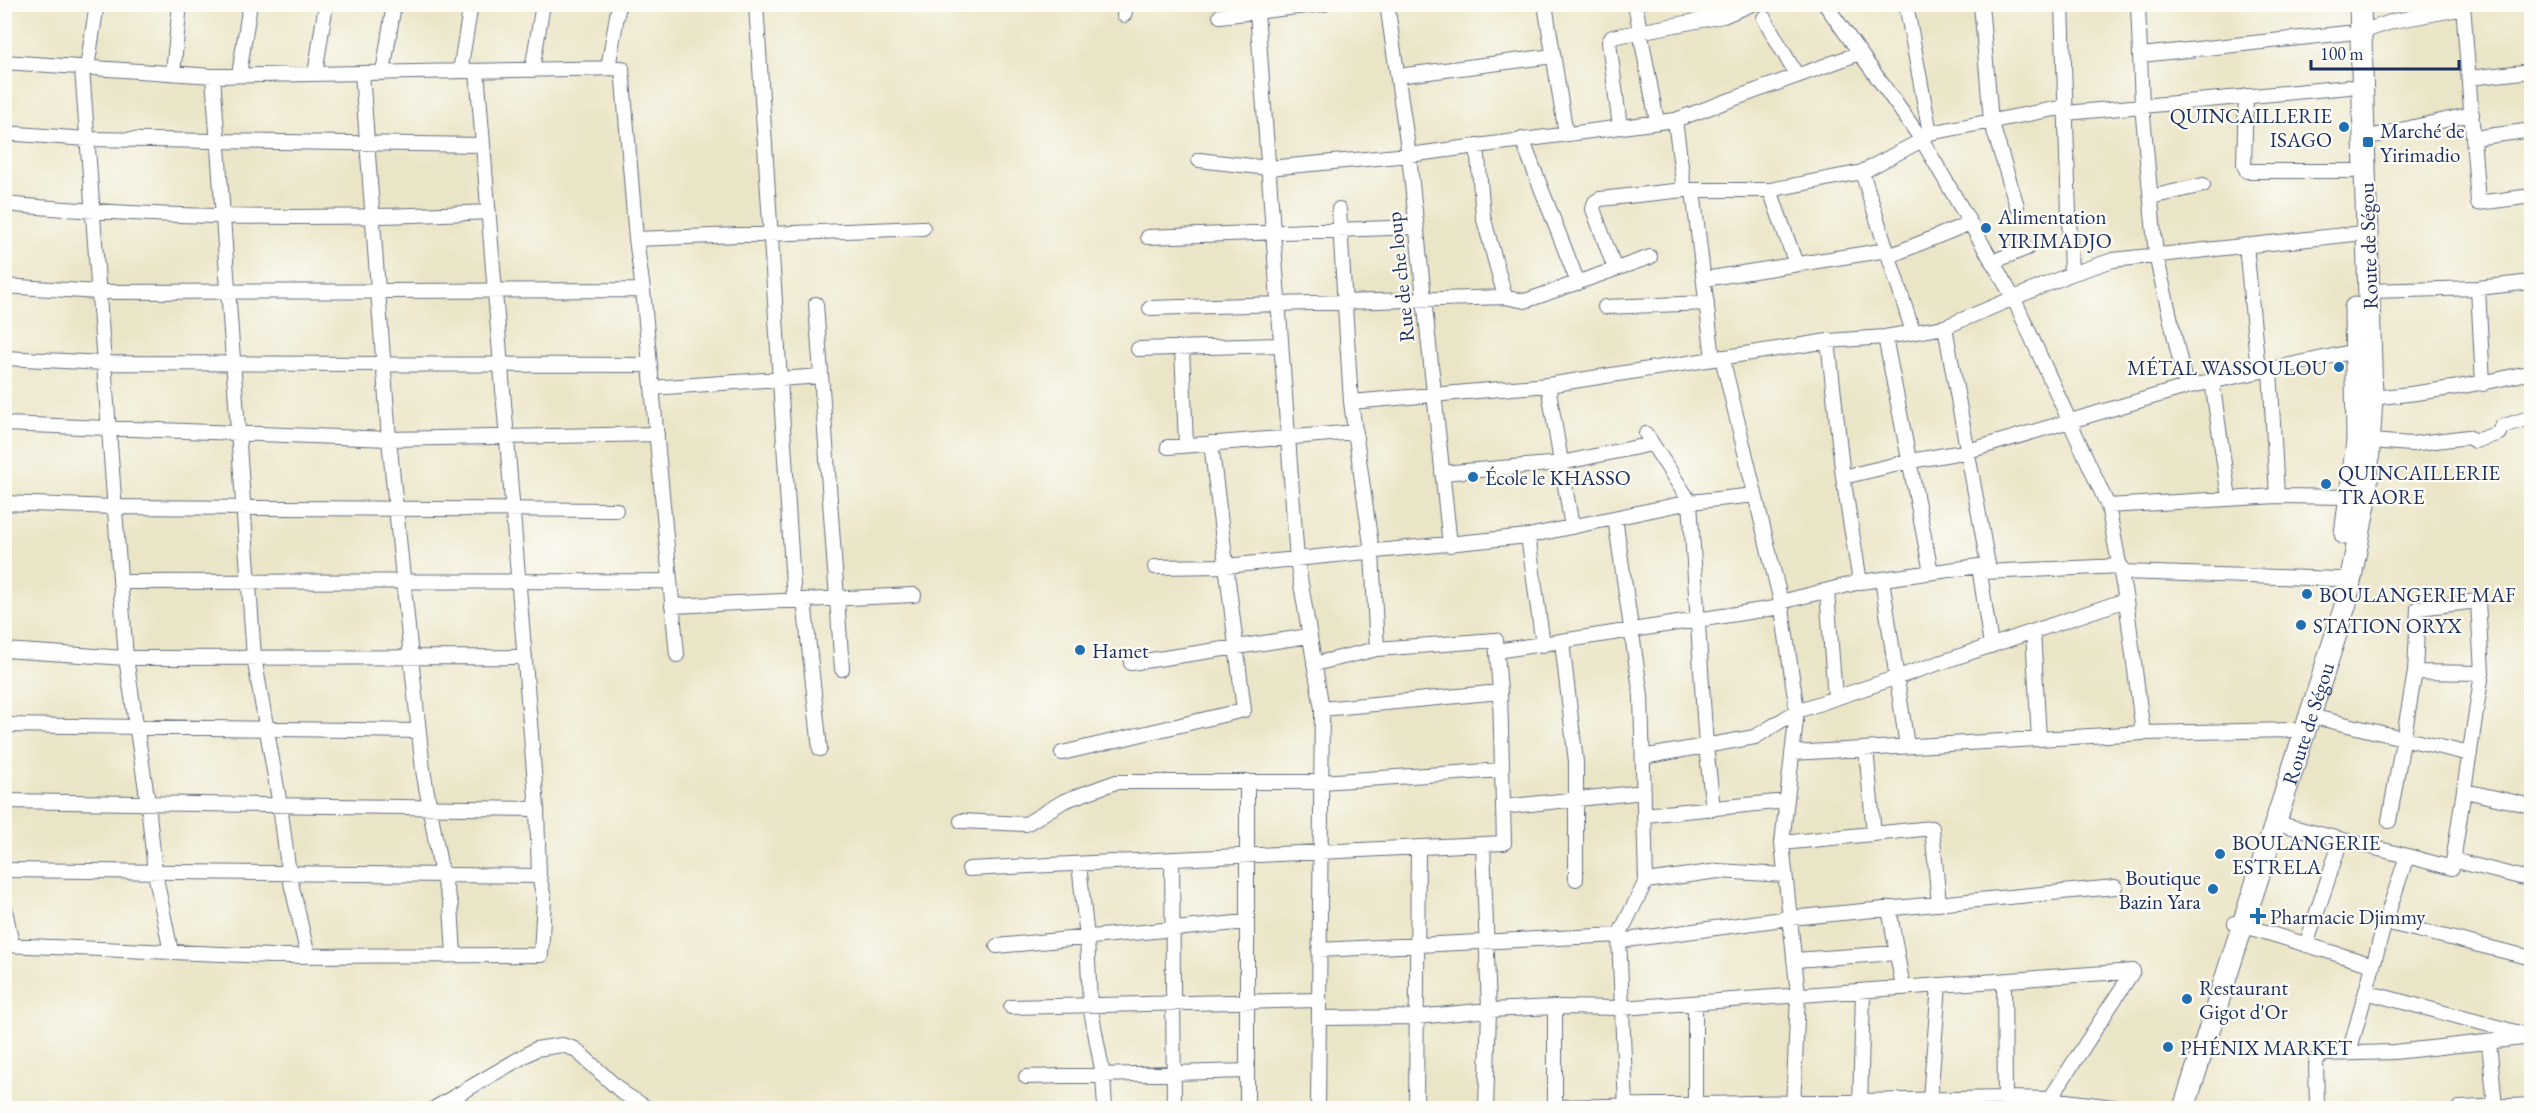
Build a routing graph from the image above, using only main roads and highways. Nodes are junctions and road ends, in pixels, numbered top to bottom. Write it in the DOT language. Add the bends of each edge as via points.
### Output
graph roads {
  1 [pos="2347,4"];
  2 [pos="2360,4"];
  3 [pos="2354,33"];
  4 [pos="2238,924"];
  5 [pos="2171,1108"];
  6 [pos="2184,1108"];
  1 -- 3 [label="highway, Route de Ségou"];
  2 -- 3 [label="highway, Route de Ségou"];
  3 -- 4 [label="highway, Route de Ségou" via="2349,87 2357,441 2352,497 2338,579"];
  3 -- 4 [label="highway, Route de Ségou" via="2365,138 2372,398 2366,499 2346,603 2276,823"];
  4 -- 5 [label="highway, Route de Ségou"];
  4 -- 6 [label="highway, Route de Ségou"];
}
